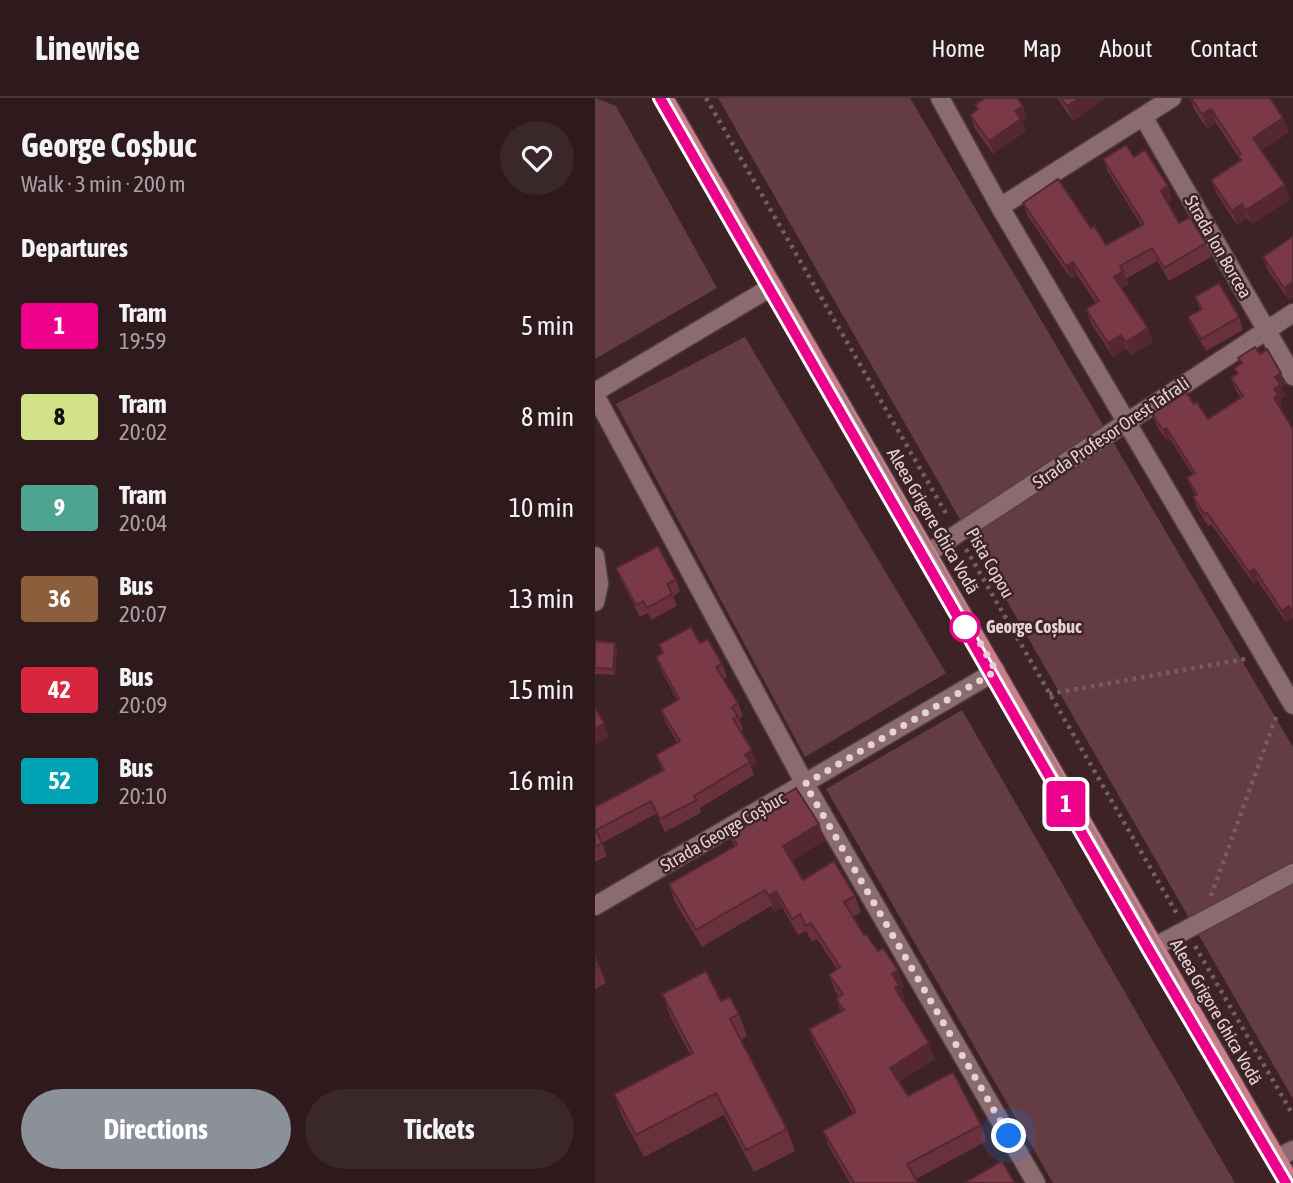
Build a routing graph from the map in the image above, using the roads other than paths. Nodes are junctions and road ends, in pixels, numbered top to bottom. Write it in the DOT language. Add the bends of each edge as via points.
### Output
graph roads {
  1 [pos="664,98"];
  2 [pos="940,98"];
  3 [pos="1172,98"];
  4 [pos="1144,118"];
  5 [pos="1000,207"];
  6 [pos="773,286"];
  7 [pos="1293,313"];
  8 [pos="1265,330"];
  9 [pos="1293,376"];
  10 [pos="595,393"];
  11 [pos="1126,424"];
  12 [pos="928,553"];
  13 [pos="595,556"];
  14 [pos="595,602"];
  15 [pos="996,671"];
  16 [pos="1290,695"];
  17 [pos="805,784"];
  18 [pos="1293,873"];
  19 [pos="595,906"];
  20 [pos="1154,947"];
  21 [pos="1293,1150"];
  22 [pos="1277,1158"];
  23 [pos="1036,1183"];
  24 [pos="1291,1183"];
  1 -- 6 [label="main road, Aleea Grigore Ghica Vodă"];
  2 -- 5 [label="street"];
  3 -- 4 [label="street"];
  4 -- 5 [label="street"];
  4 -- 8 [label="street, Strada Ion Borcea"];
  5 -- 11 [label="street"];
  6 -- 10 [label="street"];
  6 -- 12 [label="main road, Aleea Grigore Ghica Vodă"];
  7 -- 8 [label="street, Strada Profesor Orest Tafrali"];
  8 -- 9 [label="street, Strada Ion Borcea"];
  8 -- 11 [label="street, Strada Profesor Orest Tafrali"];
  10 -- 17 [label="street"];
  11 -- 12 [label="street, Strada Profesor Orest Tafrali"];
  11 -- 16 [label="street"];
  12 -- 15 [label="main road, Aleea Grigore Ghica Vodă"];
  13 -- 14 [label="street" via="599,584"];
  15 -- 17 [label="street, Strada George Coșbuc"];
  15 -- 20 [label="main road, Aleea Grigore Ghica Vodă"];
  17 -- 19 [label="street, Strada George Coșbuc"];
  17 -- 23 [label="street"];
  18 -- 20 [label="street"];
  20 -- 22 [label="main road, Aleea Grigore Ghica Vodă"];
  21 -- 22 [label="street"];
  22 -- 24 [label="main road, Aleea Grigore Ghica Vodă"];
}
